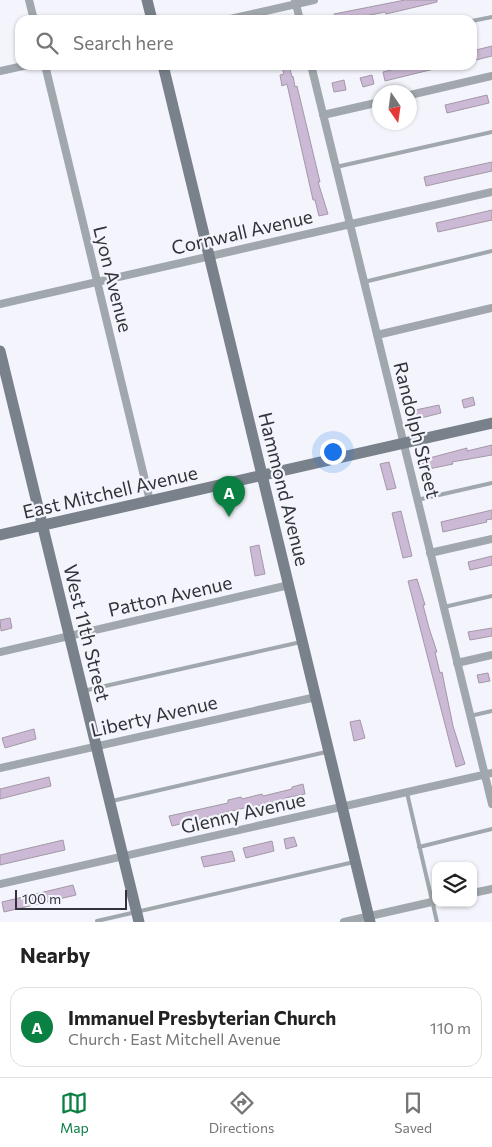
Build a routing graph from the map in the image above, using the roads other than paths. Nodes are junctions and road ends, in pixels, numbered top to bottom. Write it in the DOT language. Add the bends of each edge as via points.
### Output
graph roads {
  1 [pos="29,0"];
  2 [pos="147,0"];
  3 [pos="314,0"];
  4 [pos="295,2"];
  5 [pos="33,15"];
  6 [pos="151,15"];
  7 [pos="245,15"];
  8 [pos="299,15"];
  9 [pos="492,17"];
  10 [pos="477,20"];
  11 [pos="15,68"];
  12 [pos="46,70"];
  13 [pos="164,70"];
  14 [pos="312,70"];
  15 [pos="0,71"];
  16 [pos="492,76"];
  17 [pos="417,93"];
  18 [pos="372,104"];
  19 [pos="323,115"];
  20 [pos="492,132"];
  21 [pos="336,167"];
  22 [pos="492,192"];
  23 [pos="350,224"];
  24 [pos="492,251"];
  25 [pos="210,256"];
  26 [pos="97,282"];
  27 [pos="364,282"];
  28 [pos="0,304"];
  29 [pos="492,308"];
  30 [pos="377,335"];
  31 [pos="0,352"];
  32 [pos="492,423"];
  33 [pos="404,443"];
  34 [pos="262,475"];
  35 [pos="492,483"];
  36 [pos="417,500"];
  37 [pos="150,501"];
  38 [pos="42,526"];
  39 [pos="0,535"];
  40 [pos="492,539"];
  41 [pos="430,553"];
  42 [pos="289,585"];
  43 [pos="492,596"];
  44 [pos="444,607"];
  45 [pos="69,636"];
  46 [pos="303,642"];
  47 [pos="0,652"];
  48 [pos="492,655"];
  49 [pos="457,663"];
  50 [pos="83,691"];
  51 [pos="316,697"];
  52 [pos="492,711"];
  53 [pos="470,716"];
  54 [pos="96,746"];
  55 [pos="329,751"];
  56 [pos="0,768"];
  57 [pos="488,774"];
  58 [pos="407,793"];
  59 [pos="109,802"];
  60 [pos="492,804"];
  61 [pos="343,807"];
  62 [pos="492,829"];
  63 [pos="419,847"];
  64 [pos="122,857"];
  65 [pos="356,862"];
  66 [pos="0,884"];
  67 [pos="492,889"];
  68 [pos="477,892"];
  69 [pos="432,895"];
  70 [pos="432,903"];
  71 [pos="435,907"];
  72 [pos="138,917"];
  73 [pos="370,919"];
  74 [pos="98,921"];
  75 [pos="344,922"];
  76 [pos="437,922"];
  1 -- 5 [label="street"];
  2 -- 6 [label="street"];
  3 -- 4 [label="street"];
  4 -- 7 [label="street"];
  4 -- 8 [label="street"];
  9 -- 10 [label="lane"];
  11 -- 15 [label="street"];
  12 -- 26 [label="street, Lyon Avenue"];
  13 -- 25 [label="street, Hammond Avenue"];
  14 -- 19 [label="street, Randolph Street"];
  16 -- 17 [label="street"];
  18 -- 19 [label="street"];
  19 -- 21 [label="street, Randolph Street"];
  20 -- 21 [label="lane"];
  21 -- 23 [label="street, Randolph Street"];
  22 -- 23 [label="street, Cornwall Avenue"];
  23 -- 25 [label="street, Cornwall Avenue"];
  23 -- 27 [label="street, Randolph Street"];
  24 -- 27 [label="lane"];
  25 -- 26 [label="street, Cornwall Avenue"];
  25 -- 34 [label="street, Hammond Avenue"];
  26 -- 28 [label="street, Cornwall Avenue"];
  26 -- 37 [label="street, Lyon Avenue"];
  27 -- 30 [label="street, Randolph Street"];
  29 -- 30 [label="street"];
  30 -- 33 [label="street, Randolph Street"];
  31 -- 38 [label="street, West 11th Street"];
  32 -- 33 [label="street, East Mitchell Avenue"];
  33 -- 34 [label="street, East Mitchell Avenue"];
  33 -- 36 [label="street, Randolph Street"];
  34 -- 37 [label="street, East Mitchell Avenue"];
  34 -- 42 [label="street, Hammond Avenue"];
  35 -- 36 [label="lane"];
  36 -- 41 [label="street, Randolph Street"];
  37 -- 38 [label="street, East Mitchell Avenue"];
  38 -- 39 [label="street, East Mitchell Avenue"];
  38 -- 45 [label="street, West 11th Street"];
  40 -- 41 [label="street"];
  41 -- 44 [label="street, Randolph Street"];
  42 -- 45 [label="street, Patton Avenue"];
  42 -- 46 [label="street, Hammond Avenue"];
  43 -- 44 [label="lane"];
  44 -- 49 [label="street, Randolph Street"];
  45 -- 47 [label="street, Patton Avenue"];
  45 -- 50 [label="street, West 11th Street"];
  46 -- 50 [label="lane"];
  46 -- 51 [label="street, Hammond Avenue"];
  48 -- 49 [label="street"];
  49 -- 53 [label="street, Randolph Street"];
  50 -- 54 [label="street, West 11th Street"];
  51 -- 54 [label="street, Liberty Avenue"];
  51 -- 55 [label="street, Hammond Avenue"];
  52 -- 53 [label="lane"];
  53 -- 57 [label="street, Randolph Street"];
  54 -- 56 [label="street, Liberty Avenue"];
  54 -- 59 [label="street, West 11th Street"];
  55 -- 59 [label="lane"];
  55 -- 61 [label="street, Hammond Avenue"];
  57 -- 58 [label="street, Glenny Avenue"];
  57 -- 60 [label="street, Randolph Street"];
  58 -- 61 [label="street, Glenny Avenue"];
  58 -- 63 [label="lane"];
  59 -- 64 [label="street, West 11th Street"];
  61 -- 64 [label="street, Glenny Avenue"];
  61 -- 65 [label="street, Hammond Avenue"];
  62 -- 63 [label="lane"];
  63 -- 69 [label="lane"];
  64 -- 66 [label="street, Glenny Avenue"];
  64 -- 72 [label="street, West 11th Street"];
  65 -- 72 [label="lane"];
  65 -- 73 [label="street, Hammond Avenue"];
  67 -- 68 [label="street"];
  70 -- 73 [label="street"];
  71 -- 76 [label="lane"];
  72 -- 74 [label="lane"];
  73 -- 75 [label="street"];
}
